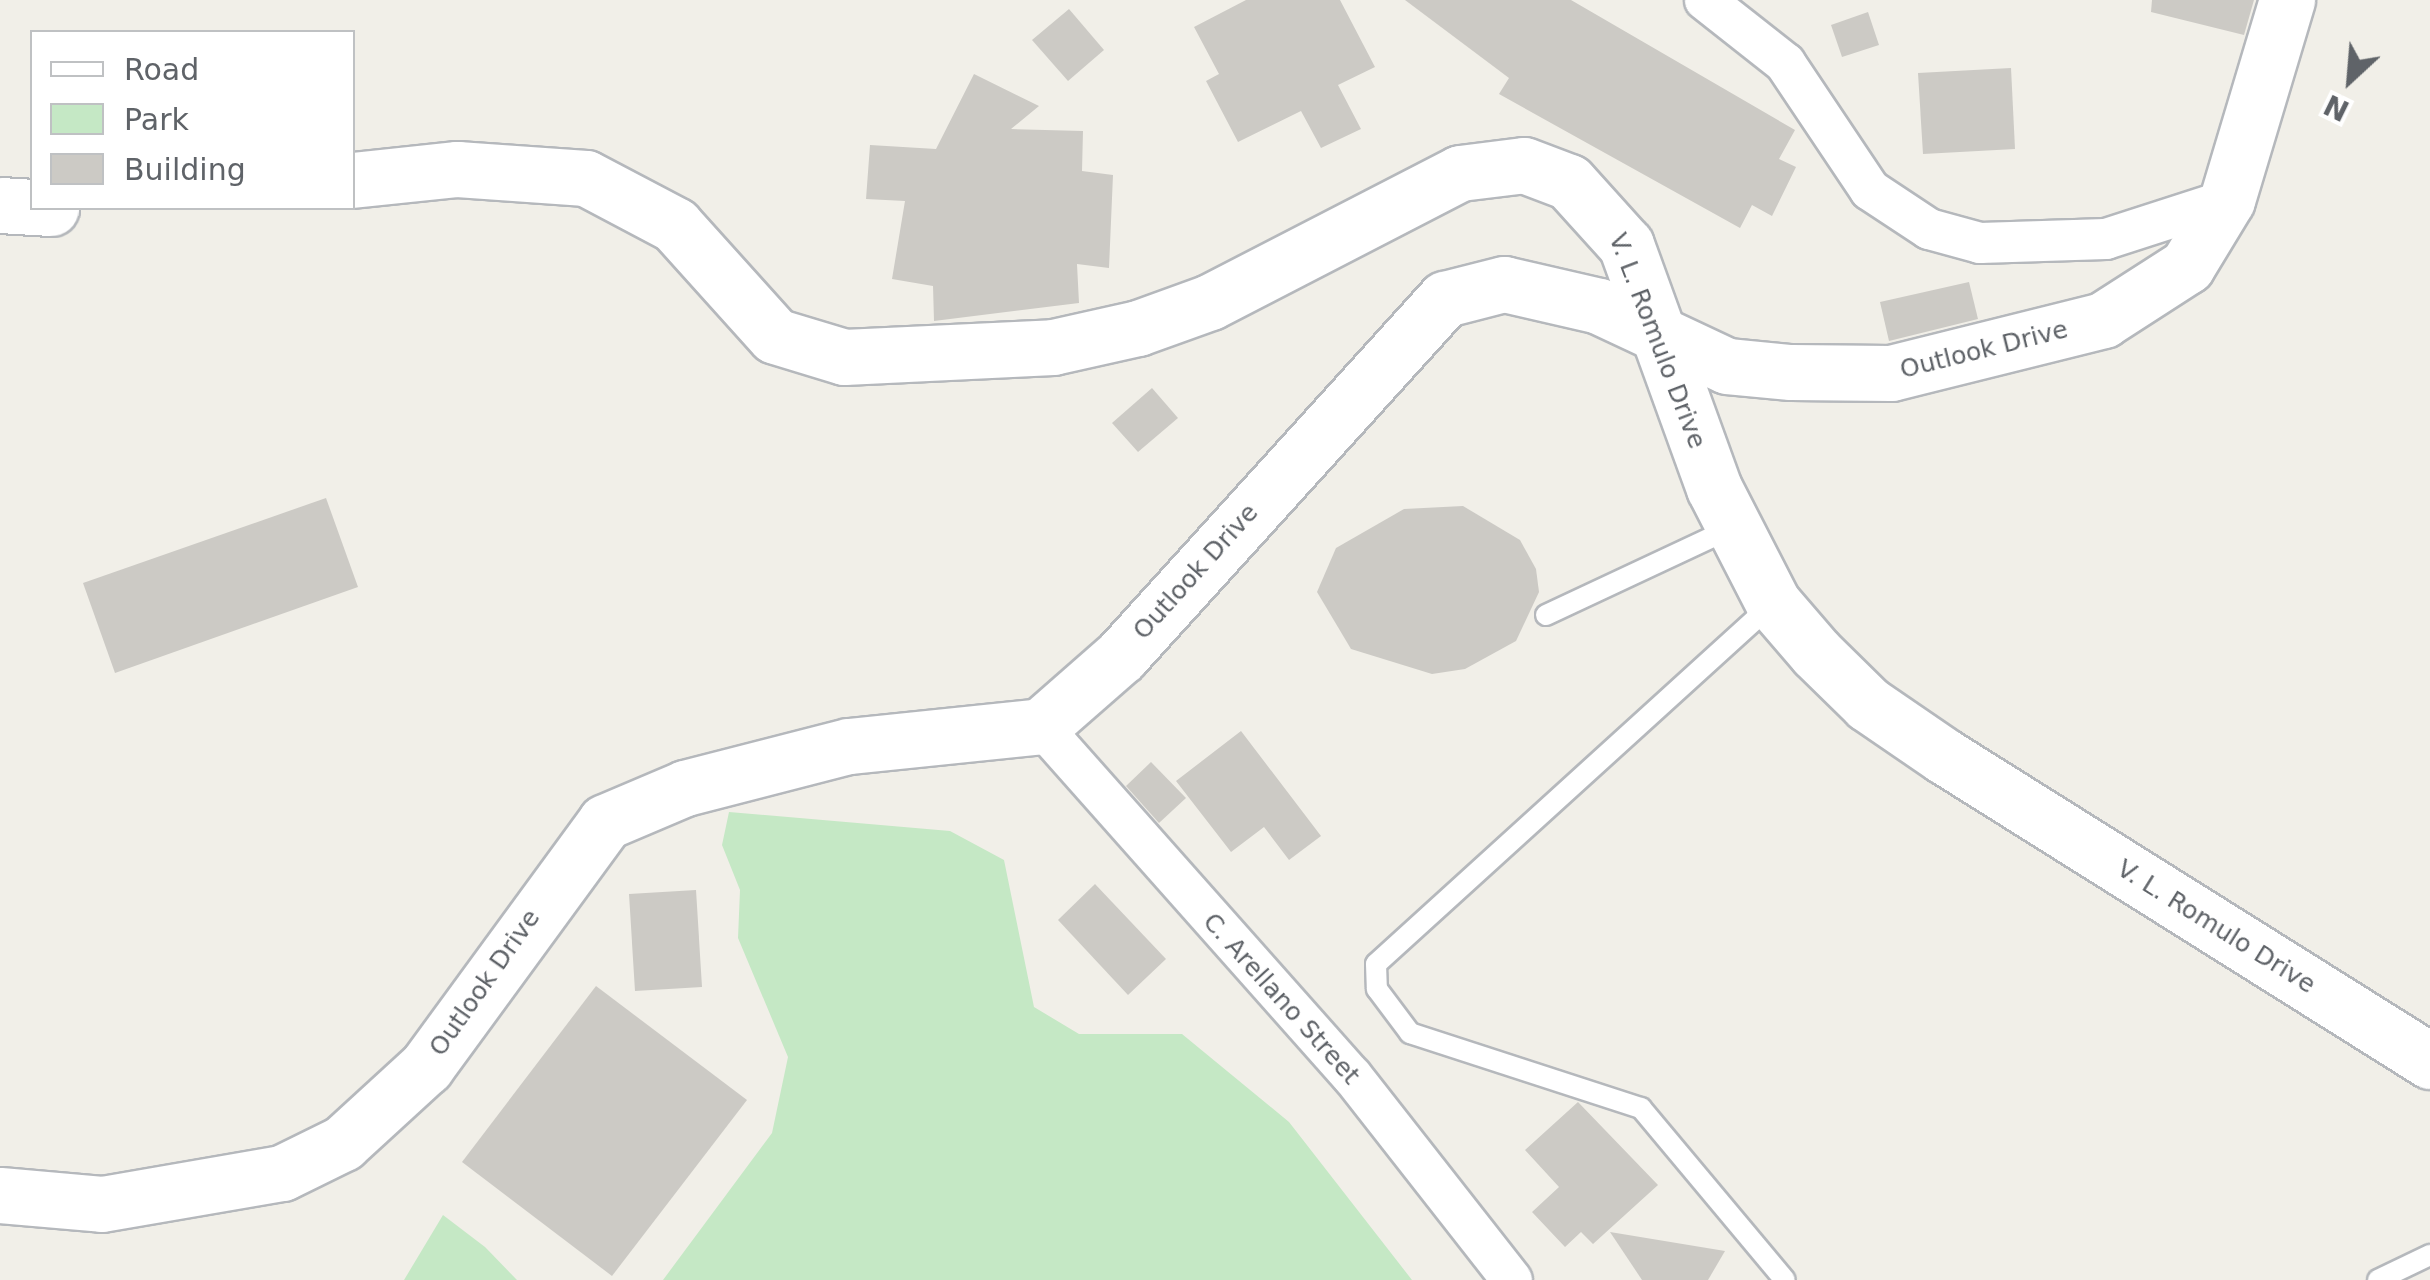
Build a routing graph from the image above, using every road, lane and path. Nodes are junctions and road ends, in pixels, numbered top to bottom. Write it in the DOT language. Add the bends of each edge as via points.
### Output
graph roads {
  1 [pos="1705,0"];
  2 [pos="2287,0"];
  3 [pos="355,180"];
  4 [pos="2227,200"];
  5 [pos="0,205"];
  6 [pos="30,207"];
  7 [pos="1649,325"];
  8 [pos="1734,527"];
  9 [pos="1773,603"];
  10 [pos="1546,615"];
  11 [pos="1041,726"];
  12 [pos="2430,1062"];
  13 [pos="0,1195"];
  14 [pos="2430,1255"];
  15 [pos="1512,1280"];
  16 [pos="1785,1280"];
  17 [pos="2378,1280"];
  1 -- 4 [label="street" via="1786,63 1870,190 1930,229 1980,243 2106,239"];
  2 -- 4 [label="street, Outlook Drive"];
  3 -- 7 [label="street, V. L. Romulo Drive" via="456,169 586,178 675,225 774,336 802,351 915,356 1053,347 1138,328 1210,302 1460,174 1524,165 1569,182 1606,213 1626,246"];
  4 -- 7 [label="street, Outlook Drive" via="2187,266 2103,320 1891,373 1728,366"];
  5 -- 6 [label="street"];
  7 -- 8 [label="street, V. L. Romulo Drive"];
  7 -- 11 [label="street, Outlook Drive" via="1504,284 1445,299 1121,656"];
  8 -- 9 [label="street, V. L. Romulo Drive"];
  8 -- 10 [label="lane"];
  9 -- 12 [label="street, V. L. Romulo Drive" via="1868,704"];
  9 -- 16 [label="lane" via="1376,964 1377,989 1410,1033 1640,1108"];
  11 -- 13 [label="street, Outlook Drive" via="849,746 686,788 604,822 426,1067 344,1142 282,1173 102,1204"];
  11 -- 15 [label="street, C. Arellano Street" via="1352,1076"];
  14 -- 17 [label="lane"];
}
